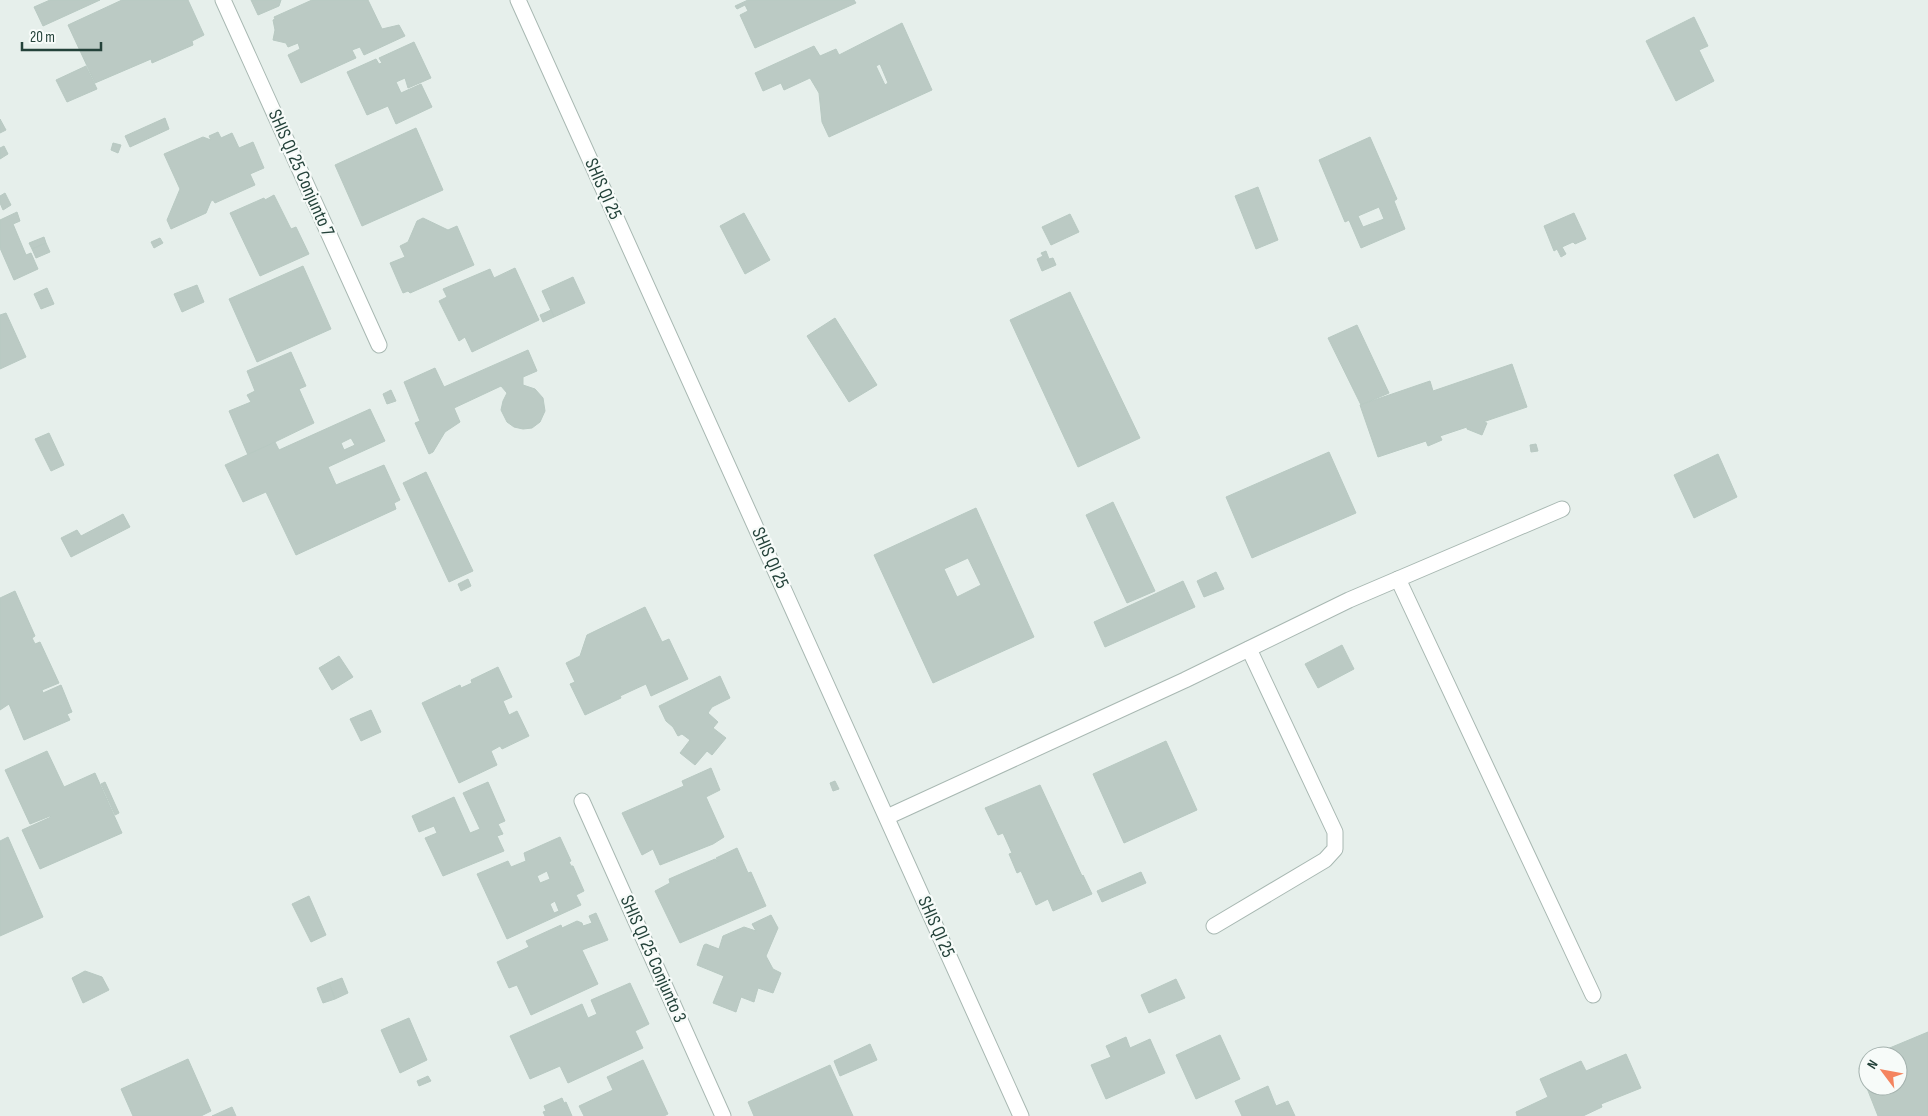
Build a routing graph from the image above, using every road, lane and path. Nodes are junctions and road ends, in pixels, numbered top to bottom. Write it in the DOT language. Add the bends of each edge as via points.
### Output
graph roads {
  1 [pos="223,0"];
  2 [pos="518,0"];
  3 [pos="379,345"];
  4 [pos="1562,510"];
  5 [pos="1398,579"];
  6 [pos="1249,649"];
  7 [pos="582,801"];
  8 [pos="887,817"];
  9 [pos="1214,926"];
  10 [pos="1593,995"];
  11 [pos="723,1116"];
  12 [pos="1021,1116"];
  1 -- 3 [label="street, SHIS QI 25 Conjunto 7"];
  2 -- 8 [label="street, SHIS QI 25"];
  4 -- 5 [label="street"];
  5 -- 6 [label="street"];
  5 -- 10 [label="street"];
  6 -- 8 [label="street"];
  6 -- 9 [label="street" via="1335,832 1335,849 1325,860"];
  7 -- 11 [label="street, SHIS QI 25 Conjunto 3"];
  8 -- 12 [label="street, SHIS QI 25"];
}
